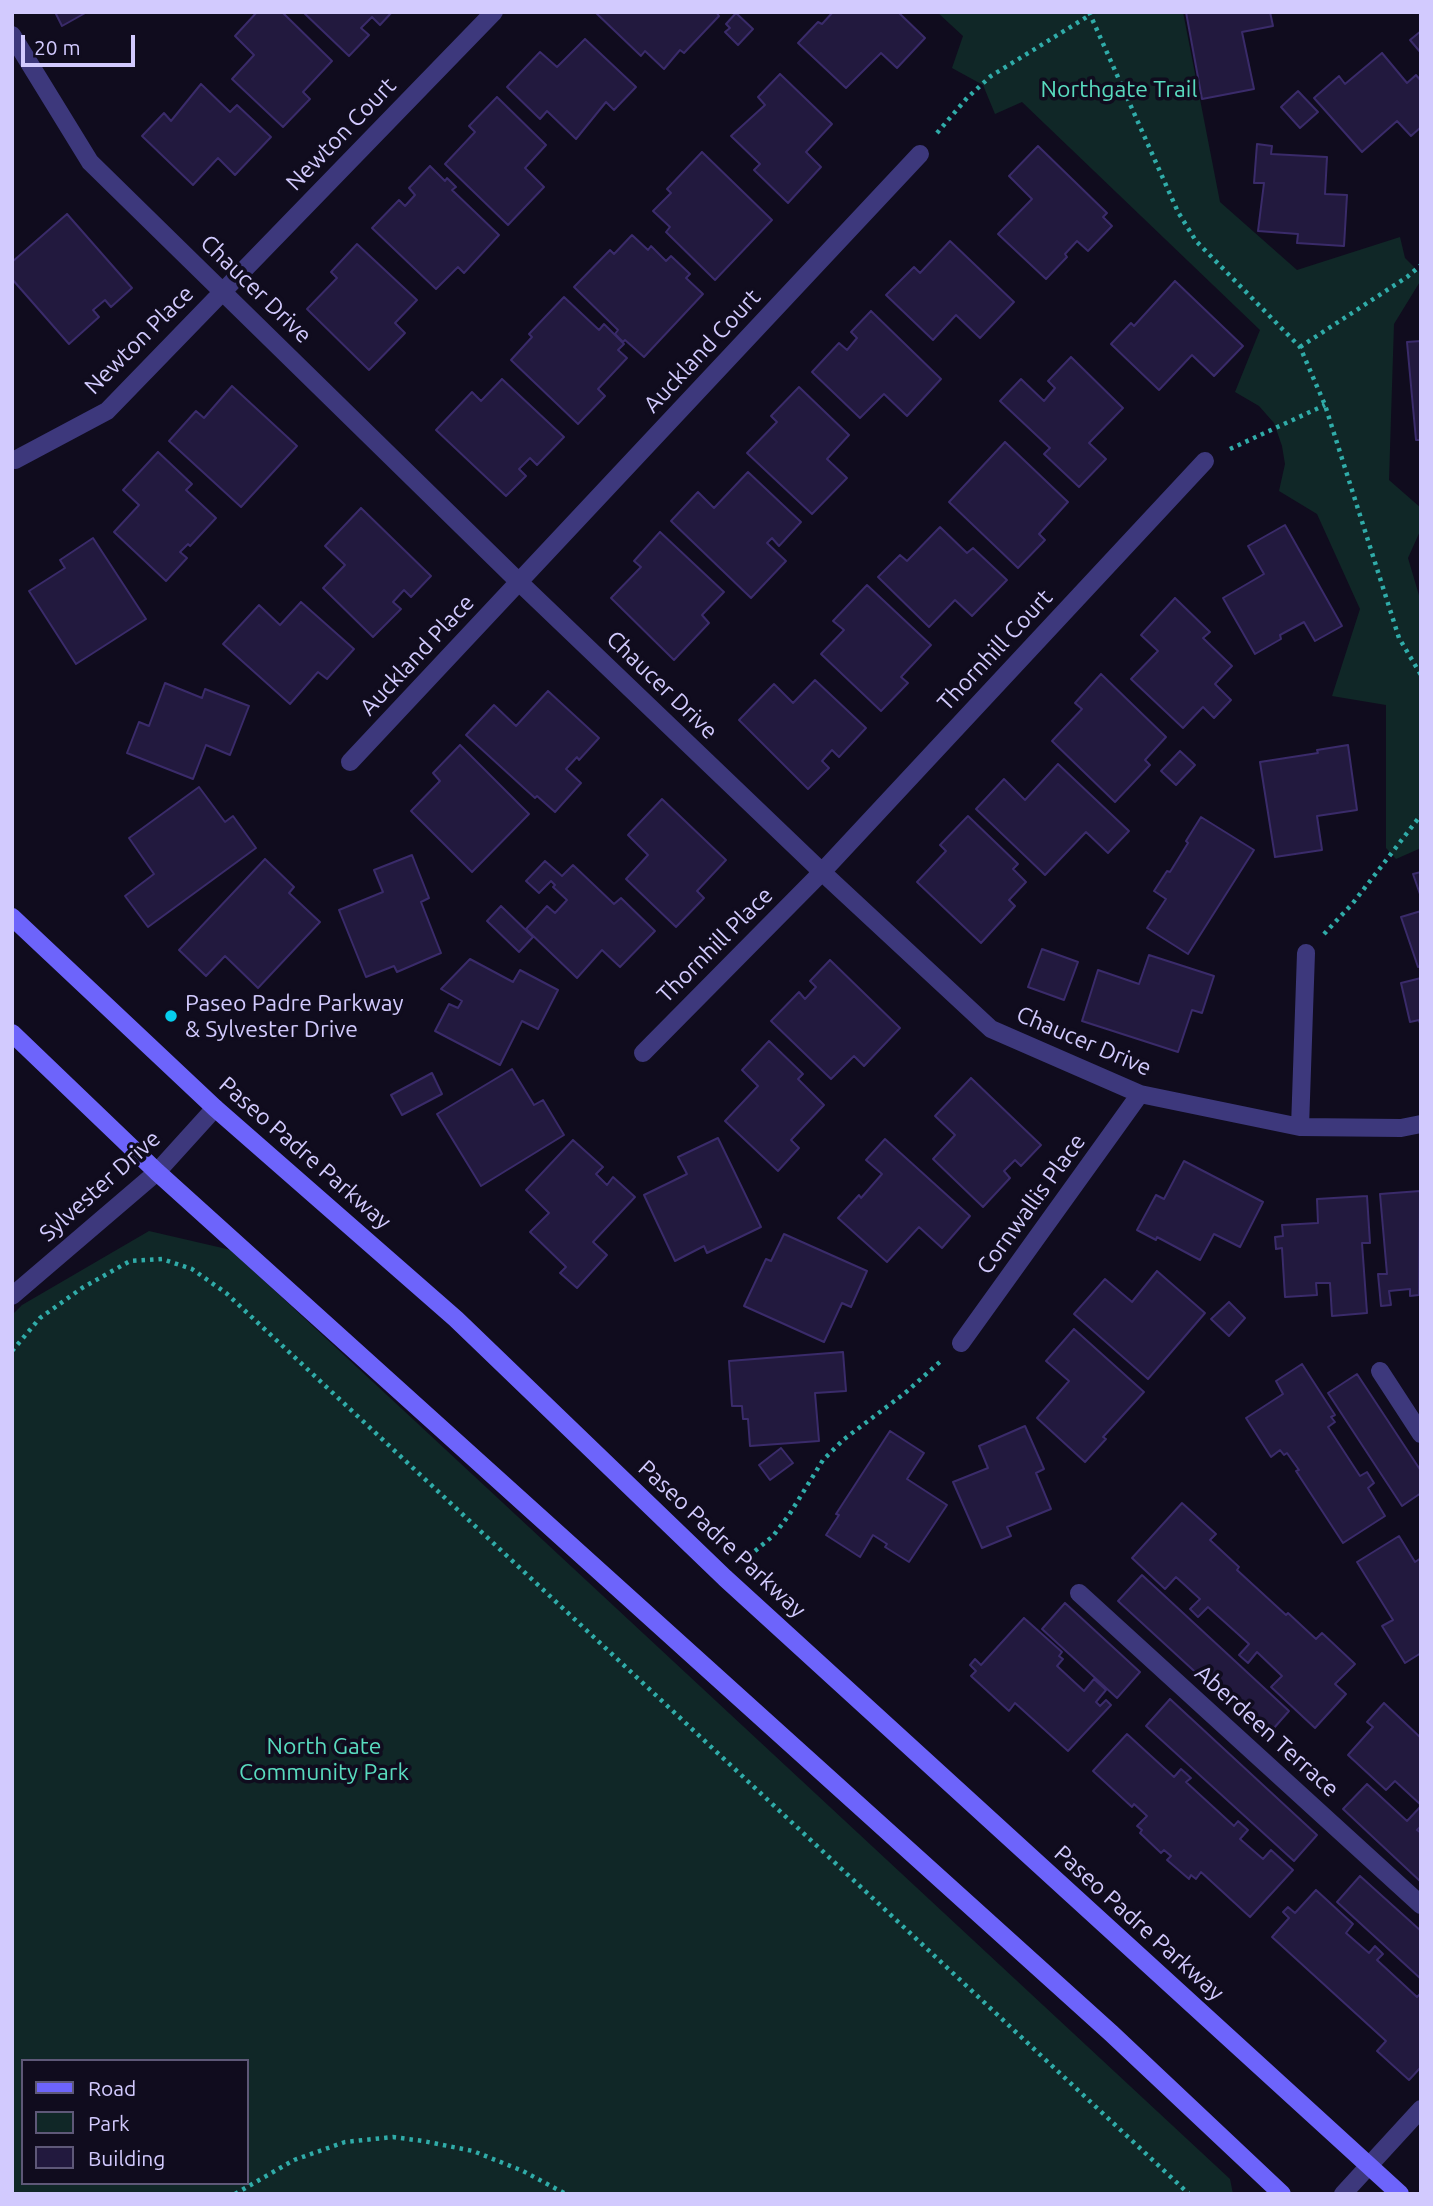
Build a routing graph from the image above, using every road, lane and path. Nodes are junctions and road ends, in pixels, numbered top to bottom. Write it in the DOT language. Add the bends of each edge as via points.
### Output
graph roads {
  1 [pos="495,12"];
  2 [pos="1090,14"];
  3 [pos="12,35"];
  4 [pos="920,154"];
  5 [pos="1421,265"];
  6 [pos="222,291"];
  7 [pos="1300,347"];
  8 [pos="1325,405"];
  9 [pos="15,460"];
  10 [pos="1205,461"];
  11 [pos="519,582"];
  12 [pos="1421,675"];
  13 [pos="350,762"];
  14 [pos="1421,815"];
  15 [pos="822,872"];
  16 [pos="12,917"];
  17 [pos="1306,953"];
  18 [pos="12,1033"];
  19 [pos="643,1053"];
  20 [pos="1140,1094"];
  21 [pos="215,1108"];
  22 [pos="1421,1124"];
  23 [pos="1300,1127"];
  24 [pos="157,1172"];
  25 [pos="12,1296"];
  26 [pos="961,1343"];
  27 [pos="12,1352"];
  28 [pos="1380,1371"];
  29 [pos="1421,1434"];
  30 [pos="755,1551"];
  31 [pos="1079,1593"];
  32 [pos="1421,1905"];
  33 [pos="1421,2109"];
  34 [pos="1370,2165"];
  35 [pos="235,2194"];
  36 [pos="566,2194"];
  37 [pos="1189,2194"];
  38 [pos="1282,2194"];
  39 [pos="1343,2194"];
  40 [pos="1400,2194"];
  1 -- 6 [label="street, Newton Court"];
  2 -- 4 [label="path" via="991,76"];
  2 -- 7 [label="path" via="1178,212 1196,241"];
  3 -- 6 [label="street, Chaucer Drive" via="90,162"];
  4 -- 11 [label="street, Auckland Court"];
  5 -- 7 [label="path"];
  6 -- 9 [label="street, Newton Place" via="107,411"];
  6 -- 11 [label="street, Chaucer Drive"];
  7 -- 8 [label="path"];
  8 -- 10 [label="path"];
  8 -- 12 [label="path" via="1385,599 1399,638"];
  10 -- 15 [label="street, Thornhill Court"];
  11 -- 13 [label="street, Auckland Place"];
  11 -- 15 [label="street, Chaucer Drive"];
  14 -- 17 [label="path" via="1353,903"];
  15 -- 19 [label="street, Thornhill Place"];
  15 -- 20 [label="street, Chaucer Drive" via="990,1029"];
  16 -- 21 [label="main road, Paseo Padre Parkway"];
  17 -- 23 [label="street"];
  18 -- 24 [label="main road"];
  20 -- 23 [label="street, Chaucer Drive"];
  20 -- 26 [label="street, Cornwallis Place"];
  21 -- 24 [label="street, Sylvester Drive"];
  21 -- 34 [label="main road, Paseo Padre Parkway" via="456,1319 735,1587"];
  22 -- 23 [label="street, Chaucer Drive" via="1401,1129"];
  24 -- 25 [label="street, Sylvester Drive"];
  24 -- 38 [label="main road" via="1101,2024"];
  26 -- 30 [label="path" via="823,1460 781,1525"];
  27 -- 37 [label="path" via="40,1318 130,1261 162,1259 191,1269 226,1293"];
  28 -- 29 [label="street"];
  31 -- 32 [label="street, Aberdeen Terrace"];
  33 -- 34 [label="street"];
  34 -- 39 [label="street"];
  34 -- 40 [label="main road, Paseo Padre Parkway"];
  35 -- 36 [label="path" via="294,2160 345,2142 393,2137 473,2151"];
}
